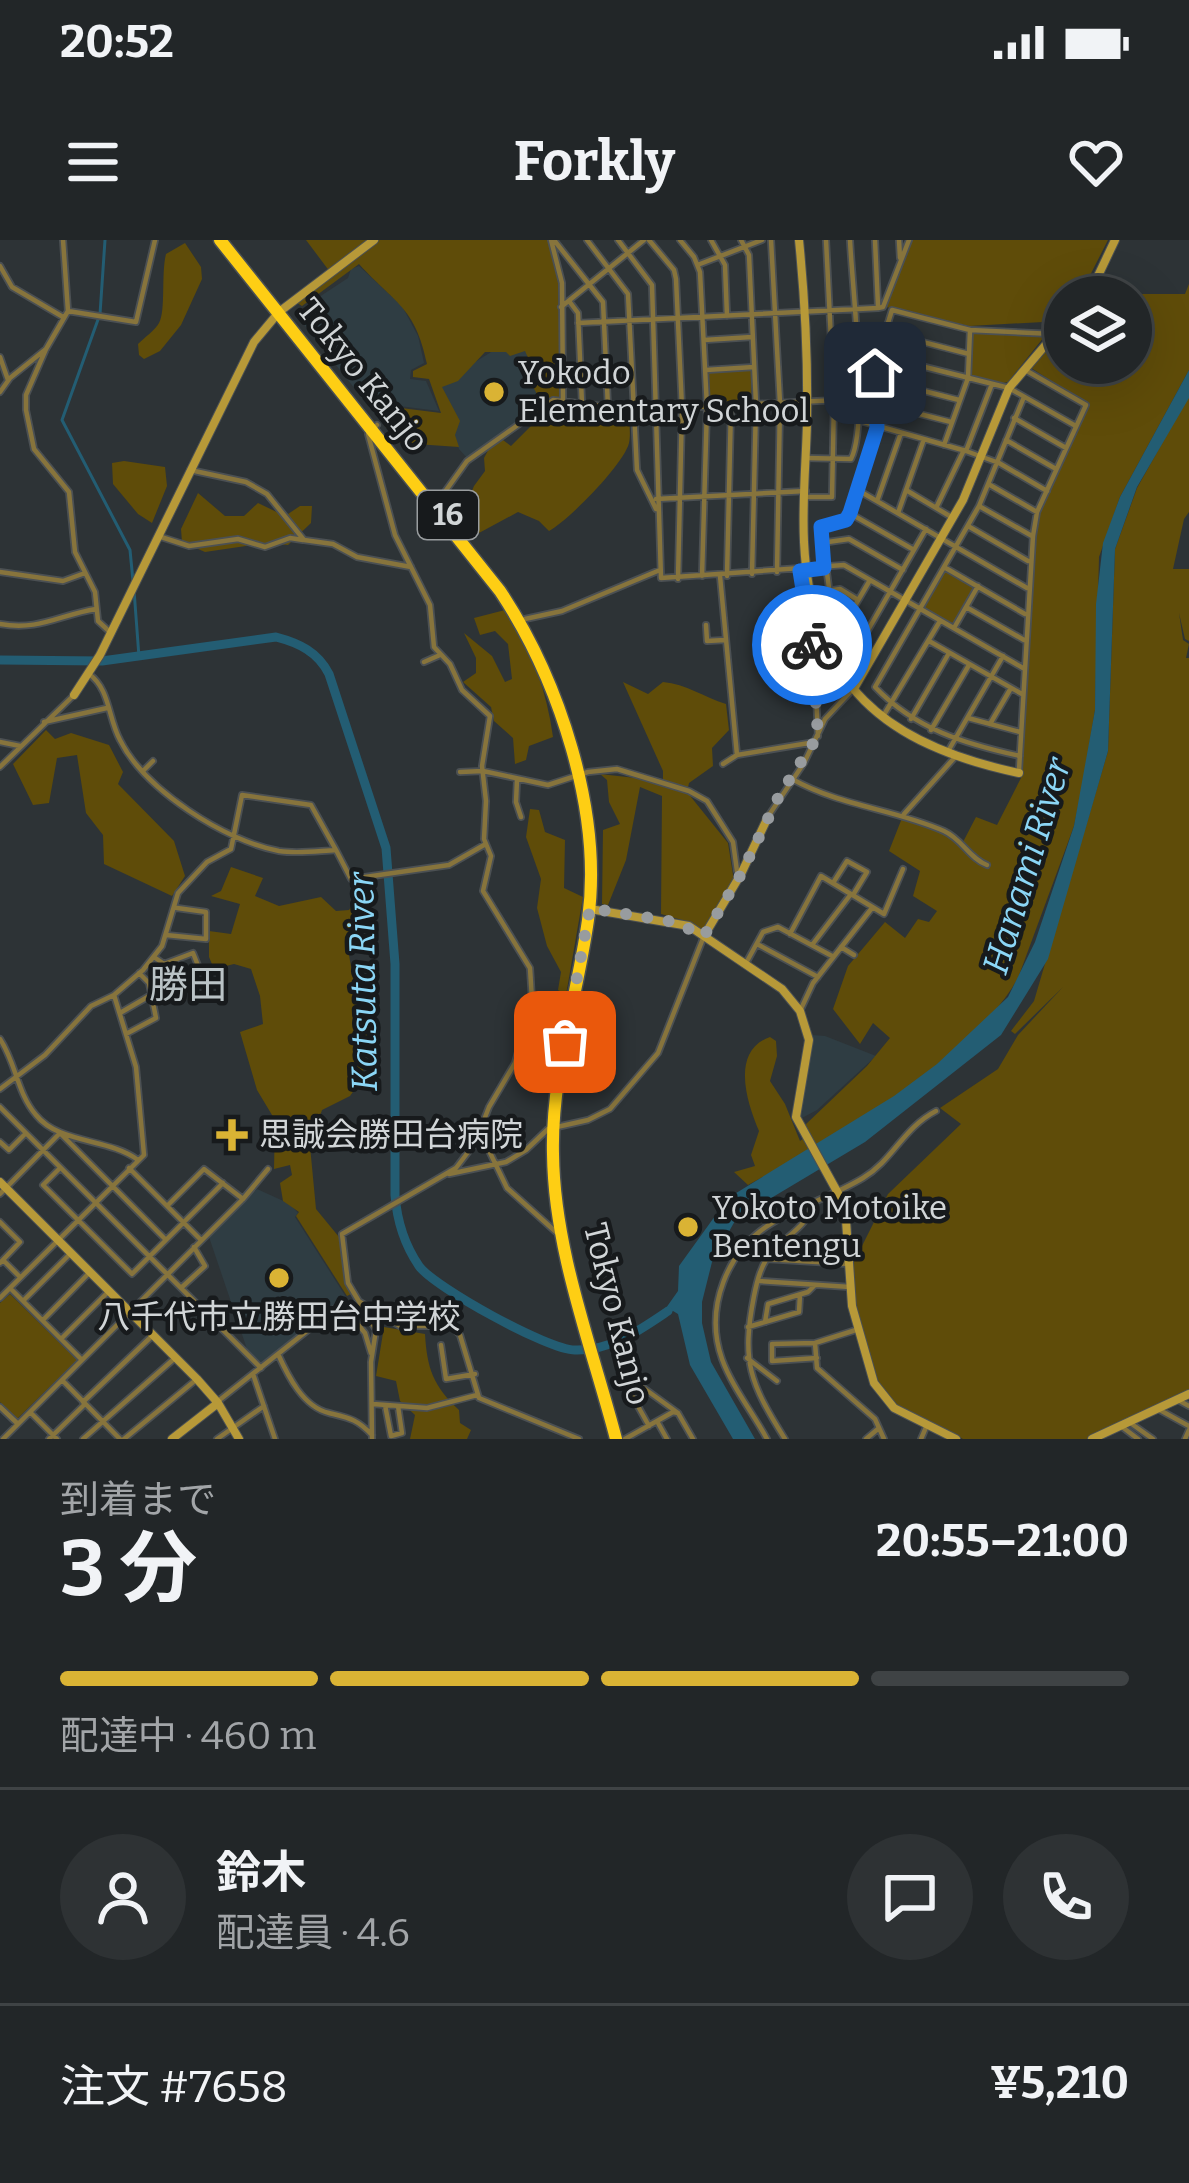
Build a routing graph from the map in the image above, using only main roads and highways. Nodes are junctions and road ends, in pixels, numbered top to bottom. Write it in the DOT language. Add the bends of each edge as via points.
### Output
graph roads {
  1 [pos="224,240"];
  2 [pos="436,505"];
  3 [pos="580,776"];
  4 [pos="556,1126"];
  5 [pos="591,1333"];
  6 [pos="621,1439"];
  1 -- 2 [label="highway, Tokyo Kanjo / 16"];
  2 -- 3 [label="highway, Tokyo Kanjo / 16" via="524,628"];
  2 -- 3 [label="highway, Tokyo Kanjo / 16" via="525,619 556,685"];
  3 -- 4 [label="highway, Tokyo Kanjo / 16" via="592,909"];
  4 -- 5 [label="highway, Tokyo Kanjo / 16" via="563,1213"];
  4 -- 5 [label="highway, Tokyo Kanjo / 16" via="562,1233"];
  5 -- 6 [label="highway, Tokyo Kanjo / 16"];
}
